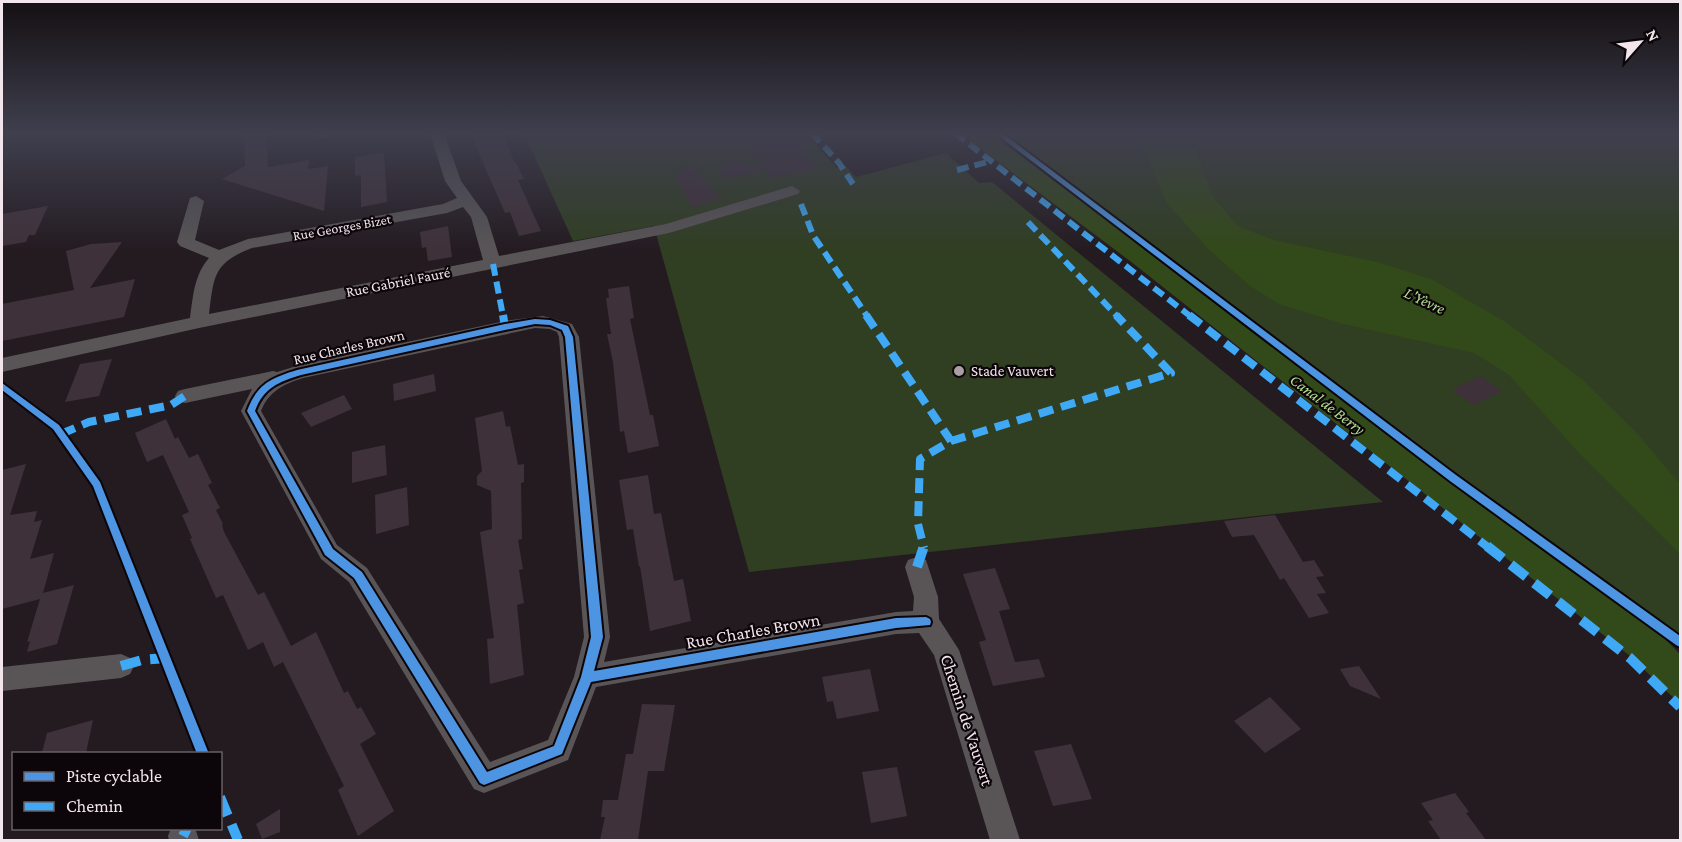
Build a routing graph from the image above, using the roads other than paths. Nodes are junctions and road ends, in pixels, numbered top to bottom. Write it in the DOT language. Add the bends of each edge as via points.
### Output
graph roads {
  1 [pos="450,172"];
  2 [pos="792,191"];
  3 [pos="465,200"];
  4 [pos="195,201"];
  5 [pos="219,256"];
  6 [pos="493,264"];
  7 [pos="199,322"];
  8 [pos="2,365"];
  9 [pos="300,372"];
  10 [pos="185,396"];
  11 [pos="917,567"];
  12 [pos="926,622"];
  13 [pos="121,666"];
  14 [pos="586,677"];
  15 [pos="2,679"];
  16 [pos="1005,840"];
  1 -- 3 [label="street"];
  2 -- 6 [label="street, Rue Gabriel Fauré" via="669,228"];
  3 -- 5 [label="street, Rue Georges Bizet" via="447,208 248,244"];
  3 -- 6 [label="street" via="479,217"];
  4 -- 5 [label="street" via="186,242"];
  5 -- 7 [label="street" via="207,269"];
  6 -- 7 [label="street, Rue Gabriel Fauré"];
  7 -- 8 [label="street, Rue Gabriel Fauré"];
  9 -- 10 [label="street, Rue Charles Brown"];
  9 -- 14 [label="street, Rue Charles Brown" via="536,321 554,321 565,328 569,337 597,638"];
  9 -- 14 [label="street, Rue Charles Brown" via="257,393 251,411 328,552 358,575 484,779 558,750"];
  11 -- 12 [label="street" via="926,597"];
  12 -- 14 [label="street, Rue Charles Brown" via="896,623"];
  12 -- 16 [label="street, Chemin de Vauvert" via="946,650"];
  13 -- 15 [label="street"];
}
